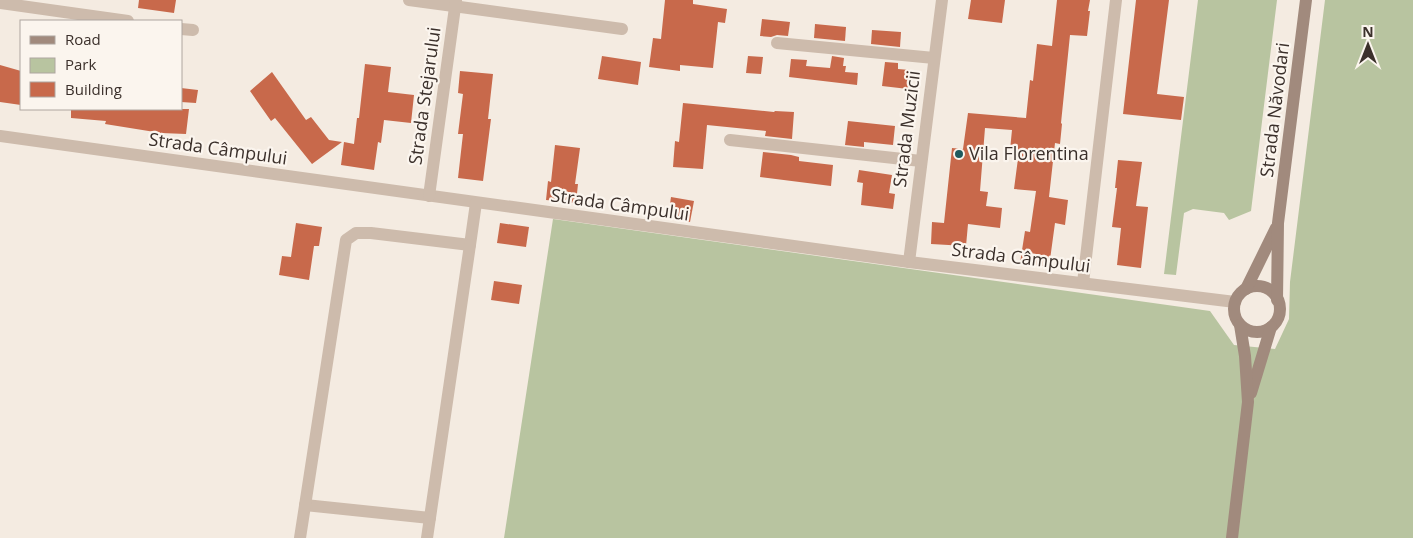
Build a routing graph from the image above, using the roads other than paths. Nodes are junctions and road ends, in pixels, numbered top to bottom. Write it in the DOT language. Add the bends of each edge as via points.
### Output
graph roads {
  1 [pos="409,0"];
  2 [pos="942,0"];
  3 [pos="1116,0"];
  4 [pos="1306,0"];
  5 [pos="0,3"];
  6 [pos="456,3"];
  7 [pos="121,20"];
  8 [pos="622,29"];
  9 [pos="777,43"];
  10 [pos="934,58"];
  11 [pos="0,136"];
  12 [pos="730,140"];
  13 [pos="921,161"];
  14 [pos="429,196"];
  15 [pos="476,203"];
  16 [pos="1278,223"];
  17 [pos="470,245"];
  18 [pos="909,262"];
  19 [pos="1083,284"];
  20 [pos="1246,289"];
  21 [pos="1277,300"];
  22 [pos="1235,302"];
  23 [pos="1240,325"];
  24 [pos="1271,327"];
  25 [pos="1248,402"];
  26 [pos="305,505"];
  27 [pos="430,518"];
  28 [pos="300,538"];
  29 [pos="427,538"];
  30 [pos="1232,538"];
  1 -- 6 [label="street"];
  2 -- 10 [label="street, Strada Muzicii"];
  3 -- 19 [label="street"];
  4 -- 16 [label="main road, Strada Năvodari"];
  5 -- 7 [label="street"];
  6 -- 8 [label="street"];
  6 -- 14 [label="street, Strada Stejarului"];
  9 -- 10 [label="street"];
  10 -- 13 [label="street, Strada Muzicii"];
  11 -- 14 [label="street, Strada Câmpului"];
  12 -- 13 [label="street"];
  13 -- 18 [label="street, Strada Muzicii"];
  14 -- 15 [label="street, Strada Câmpului"];
  15 -- 17 [label="street"];
  15 -- 18 [label="street, Strada Câmpului"];
  16 -- 20 [label="main road, Strada Năvodari"];
  16 -- 21 [label="main road, Strada Năvodari"];
  17 -- 26 [label="street" via="371,233 356,233 346,240"];
  17 -- 27 [label="street"];
  18 -- 19 [label="street, Strada Câmpului"];
  19 -- 22 [label="street, Strada Câmpului"];
  20 -- 21 [label="main road" via="1267,289"];
  20 -- 22 [label="main road"];
  21 -- 24 [label="main road" via="1279,314"];
  22 -- 23 [label="main road" via="1234,312"];
  23 -- 24 [label="main road" via="1250,332"];
  23 -- 25 [label="main road"];
  24 -- 25 [label="main road"];
  25 -- 30 [label="main road"];
  26 -- 27 [label="street"];
  26 -- 28 [label="street"];
  27 -- 29 [label="street"];
}
